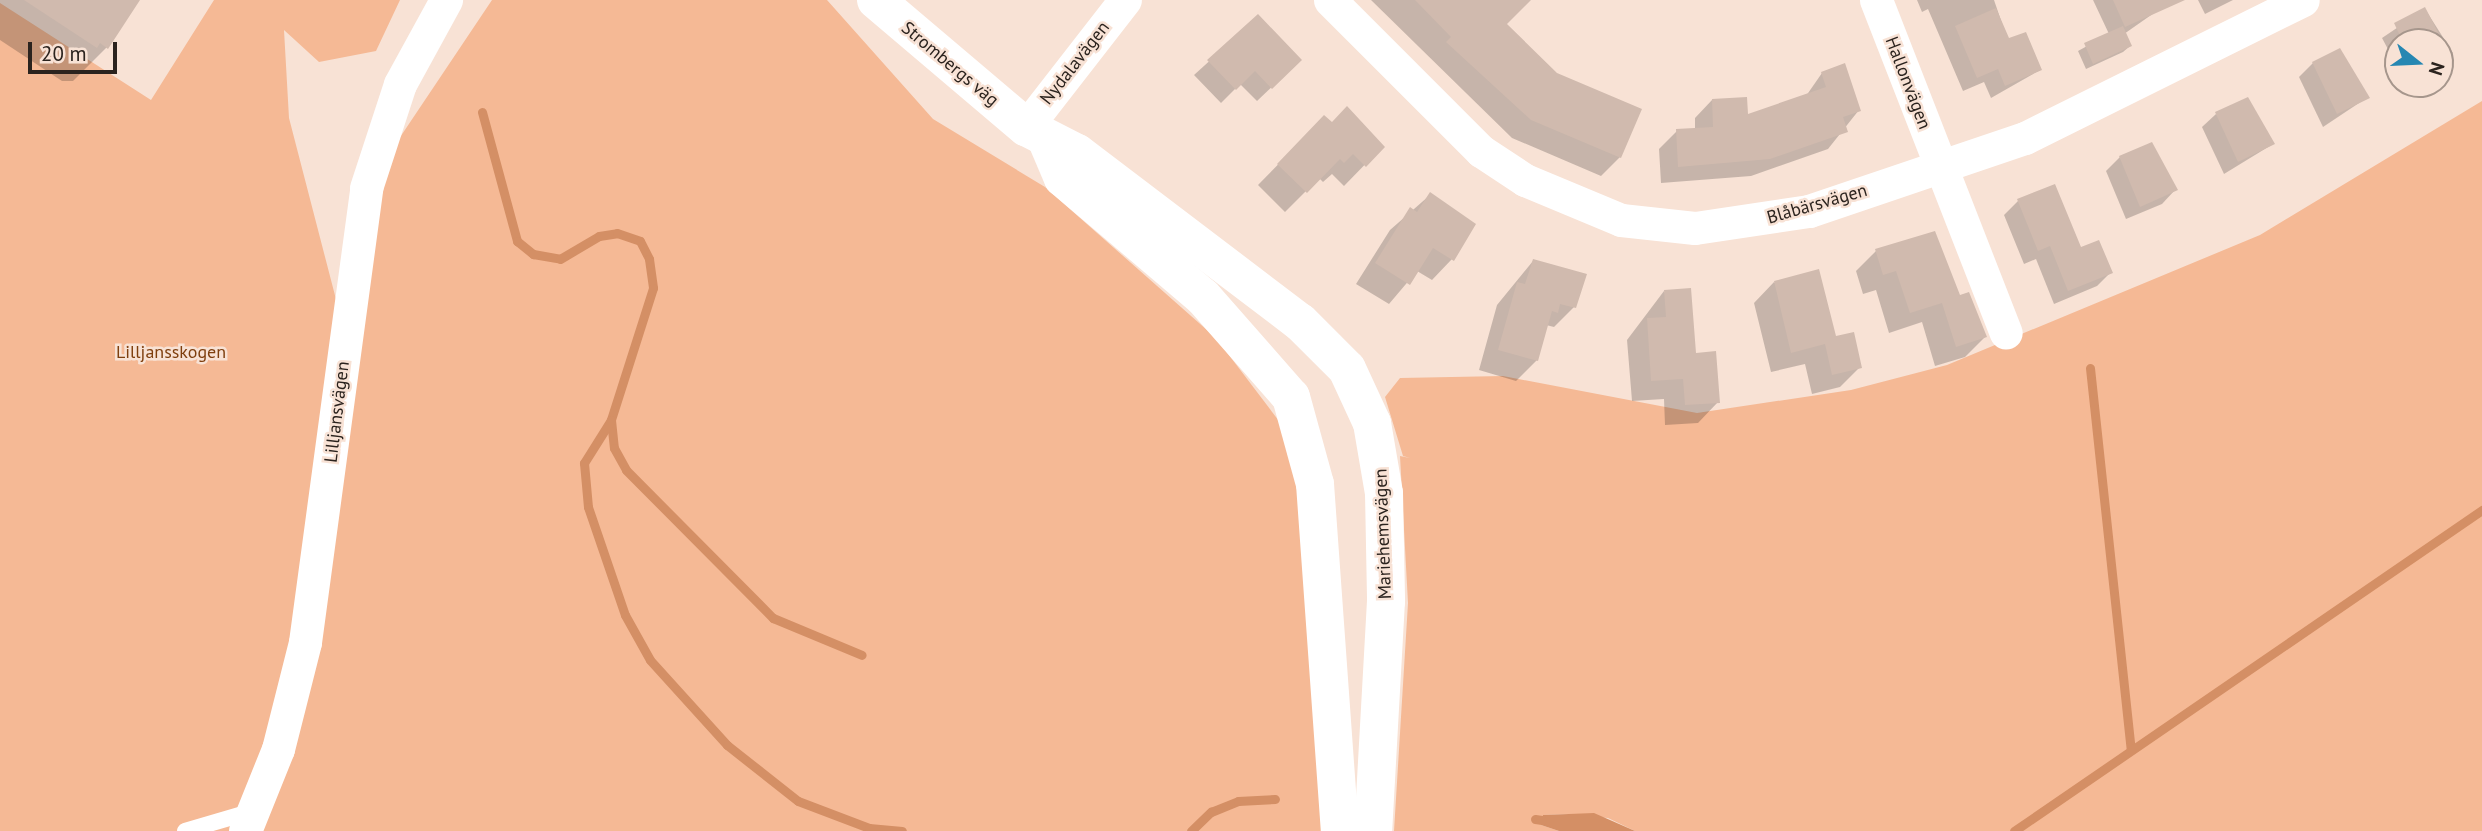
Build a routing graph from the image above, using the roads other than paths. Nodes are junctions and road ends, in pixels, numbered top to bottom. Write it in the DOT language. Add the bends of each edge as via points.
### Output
graph roads {
  1 [pos="446,0"];
  2 [pos="876,0"];
  3 [pos="1125,0"];
  4 [pos="1330,0"];
  5 [pos="1876,0"];
  6 [pos="2303,0"];
  7 [pos="1037,135"];
  8 [pos="1940,166"];
  9 [pos="2006,333"];
  10 [pos="250,821"];
  11 [pos="185,831"];
  12 [pos="1340,831"];
  13 [pos="1373,831"];
  1 -- 10 [label="street, Lilljansvägen" via="400,84 366,188 305,642 278,749"];
  2 -- 7 [label="street, Strombergs väg"];
  3 -- 7 [label="street, Nydalavägen"];
  4 -- 8 [label="street, Blåbärsvägen" via="1481,151 1569,202 1621,220 1695,229 1755,222"];
  5 -- 8 [label="street, Hallonvägen"];
  6 -- 8 [label="street, Blåbärsvägen" via="2025,138"];
  7 -- 12 [label="street" via="1063,178 1203,297 1291,397 1315,484"];
  7 -- 13 [label="street, Mariehemsvägen" via="1077,153 1300,322 1347,369 1361,396 1384,493 1386,601"];
  8 -- 9 [label="street, Hallonvägen"];
  10 -- 11 [label="lane" via="209,819"];
}
